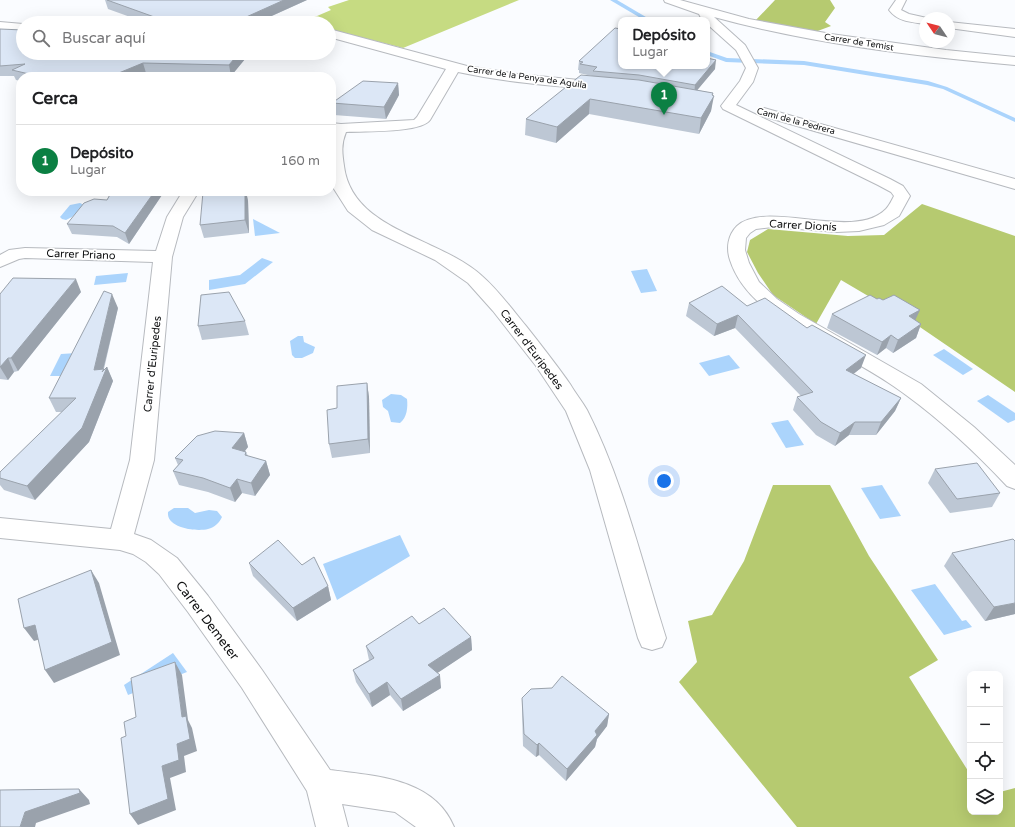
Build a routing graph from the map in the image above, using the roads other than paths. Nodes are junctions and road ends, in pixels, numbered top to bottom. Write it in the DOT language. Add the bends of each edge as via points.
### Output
graph roads {
  1 [pos="669,0"];
  2 [pos="900,0"];
  3 [pos="705,12"];
  4 [pos="706,17"];
  5 [pos="710,20"];
  6 [pos="919,20"];
  7 [pos="0,26"];
  8 [pos="955,26"];
  9 [pos="16,27"];
  10 [pos="1015,33"];
  11 [pos="336,35"];
  12 [pos="1015,61"];
  13 [pos="454,67"];
  14 [pos="611,88"];
  15 [pos="722,105"];
  16 [pos="336,128"];
  17 [pos="336,166"];
  18 [pos="1015,184"];
  19 [pos="188,196"];
  20 [pos="163,257"];
  21 [pos="0,262"];
  22 [pos="1015,480"];
  23 [pos="0,528"];
  24 [pos="120,540"];
  25 [pos="652,638"];
  26 [pos="321,786"];
  27 [pos="332,827"];
  28 [pos="438,827"];
  1 -- 3 [label="street"];
  2 -- 6 [label="street" via="896,12"];
  3 -- 4 [label="street"];
  3 -- 12 [label="street, Carrer de Temist" via="792,31 909,50"];
  5 -- 15 [label="street" via="741,48 752,68 746,82"];
  7 -- 9 [label="street"];
  8 -- 10 [label="street"];
  11 -- 13 [label="street, Carrer de la Penya de Aguila"];
  13 -- 14 [label="street, Carrer de la Penya de Aguila"];
  13 -- 16 [label="street, Carrer d'Euripedes" via="419,123"];
  15 -- 18 [label="street, Camí de la Pedrera" via="767,112"];
  15 -- 22 [label="street, Carrer Dionís" via="884,182 897,189 902,196 900,202 886,217 860,226 837,228 769,222 749,226 742,231 735,245 741,268 750,282 780,312 912,388 967,432"];
  17 -- 25 [label="street, Carrer d'Euripedes" via="342,189 354,207 378,226 441,256 475,279 543,361 576,410 602,470"];
  19 -- 20 [label="street, Carrer d'Euripedes" via="175,217"];
  20 -- 21 [label="street, Carrer Priano" via="25,252"];
  20 -- 24 [label="street, Carrer d'Euripedes" via="142,460"];
  23 -- 24 [label="street, Carrer Demeter"];
  24 -- 26 [label="street, Carrer Demeter" via="142,547 168,566 252,679"];
  26 -- 27 [label="street, Carrer Demeter"];
  26 -- 28 [label="street" via="401,797 424,812"];
}
